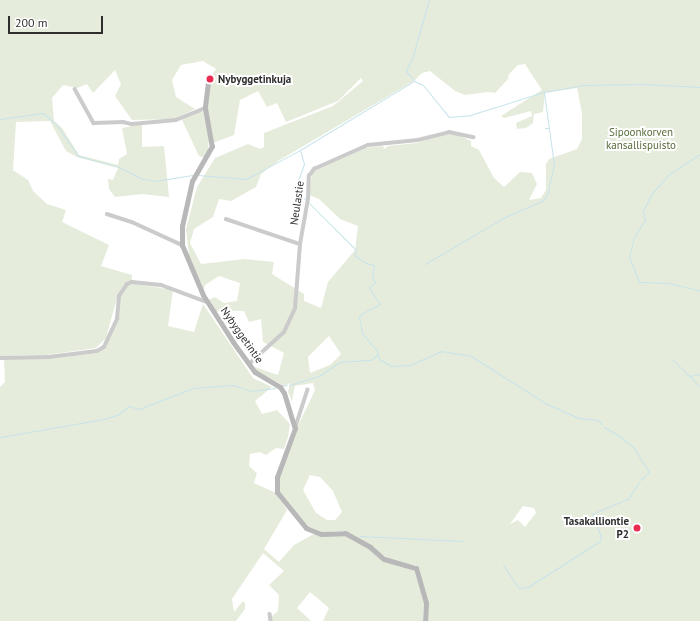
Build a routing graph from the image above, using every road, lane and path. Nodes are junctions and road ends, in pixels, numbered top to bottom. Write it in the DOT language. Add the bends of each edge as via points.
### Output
graph roads {
  1 [pos="208,82"];
  2 [pos="75,90"];
  3 [pos="205,108"];
  4 [pos="473,137"];
  5 [pos="107,214"];
  6 [pos="226,219"];
  7 [pos="300,244"];
  8 [pos="182,245"];
  9 [pos="206,302"];
  10 [pos="0,358"];
  11 [pos="249,364"];
  12 [pos="306,390"];
  13 [pos="295,428"];
  14 [pos="270,614"];
  15 [pos="271,621"];
  16 [pos="425,621"];
  1 -- 3 [label="street, Nybyggetintie"];
  2 -- 3 [label="street" via="94,123 132,124 176,120"];
  3 -- 8 [label="street, Nybyggetintie" via="212,146 192,181 182,226"];
  4 -- 7 [label="street, Neulastie" via="449,132 418,140 359,148 314,169 309,176 308,204"];
  5 -- 8 [label="street" via="132,222"];
  6 -- 7 [label="street"];
  7 -- 11 [label="street, Neulastie" via="297,299 289,323 284,332"];
  8 -- 9 [label="street, Nybyggetintie"];
  9 -- 10 [label="street" via="161,285 132,282 127,284 119,296 117,319 104,347 97,351 49,357"];
  9 -- 11 [label="street, Nybyggetintie"];
  11 -- 13 [label="street, Nybyggetintie" via="255,372 280,387"];
  12 -- 13 [label="street"];
  13 -- 16 [label="street" via="276,482 280,497 306,528 321,534 340,532 351,536 384,559 416,568 426,603"];
  14 -- 15 [label="street"];
}
